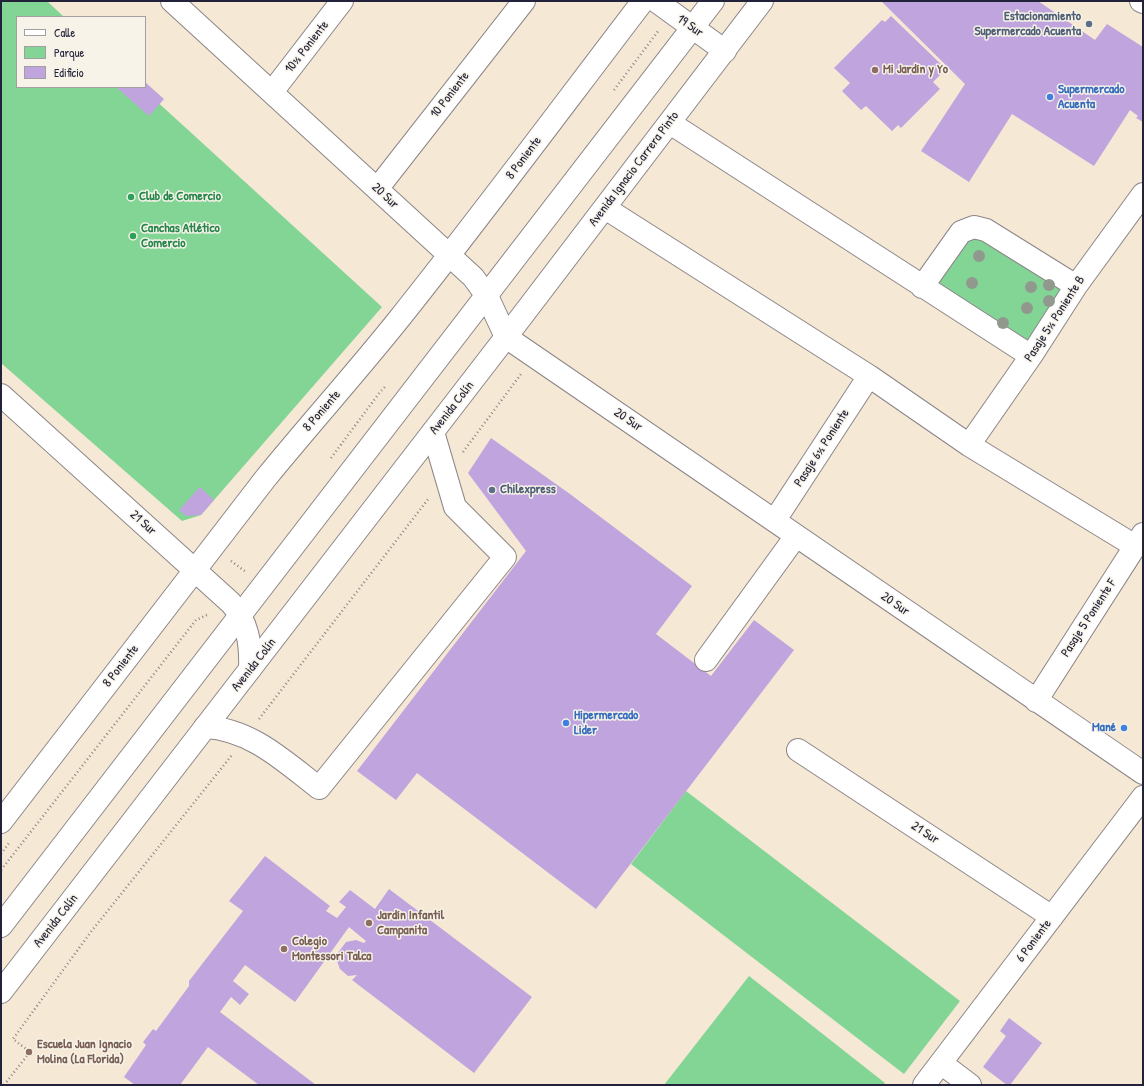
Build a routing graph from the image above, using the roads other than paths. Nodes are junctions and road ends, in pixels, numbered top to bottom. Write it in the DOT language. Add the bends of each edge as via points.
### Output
graph roads {
  1 [pos="172,1"];
  2 [pos="342,1"];
  3 [pos="524,1"];
  4 [pos="643,1"];
  5 [pos="713,1"];
  6 [pos="762,1"];
  7 [pos="664,7"];
  8 [pos="692,28"];
  9 [pos="725,51"];
  10 [pos="272,92"];
  11 [pos="670,122"];
  12 [pos="377,189"];
  13 [pos="1143,194"];
  14 [pos="604,208"];
  15 [pos="449,255"];
  16 [pos="1076,286"];
  17 [pos="922,287"];
  18 [pos="487,296"];
  19 [pos="506,337"];
  20 [pos="1031,356"];
  21 [pos="869,376"];
  22 [pos="1,395"];
  23 [pos="433,432"];
  24 [pos="969,445"];
  25 [pos="775,520"];
  26 [pos="796,536"];
  27 [pos="1139,540"];
  28 [pos="195,570"];
  29 [pos="236,608"];
  30 [pos="706,660"];
  31 [pos="250,669"];
  32 [pos="1036,701"];
  33 [pos="205,727"];
  34 [pos="798,750"];
  35 [pos="1143,773"];
  36 [pos="1143,797"];
  37 [pos="1,822"];
  38 [pos="1052,917"];
  39 [pos="1,926"];
  40 [pos="1,992"];
  41 [pos="941,1063"];
  42 [pos="924,1085"];
  43 [pos="970,1085"];
  1 -- 10 [label="street, 20 Sur"];
  2 -- 10 [label="street, 10½ Poniente"];
  3 -- 12 [label="street, 10 Poniente"];
  4 -- 15 [label="street, 8 Poniente"];
  5 -- 8 [label="street"];
  6 -- 9 [label="street, Avenida Ignacio Carrera Pinto"];
  7 -- 8 [label="street, 19 Sur"];
  8 -- 9 [label="street, 19 Sur"];
  8 -- 18 [label="street"];
  9 -- 11 [label="street, Avenida Ignacio Carrera Pinto"];
  10 -- 12 [label="street, 20 Sur"];
  11 -- 14 [label="street, Avenida Ignacio Carrera Pinto"];
  11 -- 17 [label="street"];
  12 -- 15 [label="street, 20 Sur"];
  13 -- 16 [label="street, Pasaje 5½ Poniente B"];
  14 -- 19 [label="street, Avenida Ignacio Carrera Pinto"];
  14 -- 21 [label="street"];
  15 -- 18 [label="street, 20 Sur" via="473,277"];
  15 -- 28 [label="street, 8 Poniente" via="365,361 298,438"];
  16 -- 17 [label="street" via="986,230 974,227 961,232"];
  16 -- 20 [label="street, Pasaje 5½ Poniente B"];
  17 -- 20 [label="street"];
  18 -- 19 [label="street, 20 Sur"];
  18 -- 29 [label="street"];
  19 -- 23 [label="street, Avenida Colín"];
  19 -- 25 [label="street, 20 Sur"];
  20 -- 24 [label="street, Pasaje 5½ Poniente B"];
  21 -- 24 [label="street"];
  21 -- 25 [label="street, Pasaje 6½ Poniente"];
  22 -- 28 [label="street, 21 Sur"];
  23 -- 31 [label="street, Avenida Colín"];
  23 -- 33 [label="street" via="455,507 505,557 319,788 252,740 229,730"];
  24 -- 27 [label="street"];
  25 -- 26 [label="street, 20 Sur"];
  26 -- 30 [label="street"];
  26 -- 32 [label="street, 20 Sur"];
  27 -- 32 [label="street, Pasaje 5 Poniente F"];
  28 -- 29 [label="street, 21 Sur"];
  28 -- 37 [label="street, 8 Poniente"];
  29 -- 31 [label="street, 21 Sur" via="249,638"];
  29 -- 39 [label="street"];
  31 -- 33 [label="street, Avenida Colín"];
  32 -- 35 [label="street, 20 Sur"];
  33 -- 40 [label="street, Avenida Colín"];
  34 -- 38 [label="street, 21 Sur"];
  36 -- 38 [label="street, 6 Poniente"];
  38 -- 41 [label="street, 6 Poniente"];
  41 -- 42 [label="street, 6 Poniente"];
  41 -- 43 [label="street"];
}
